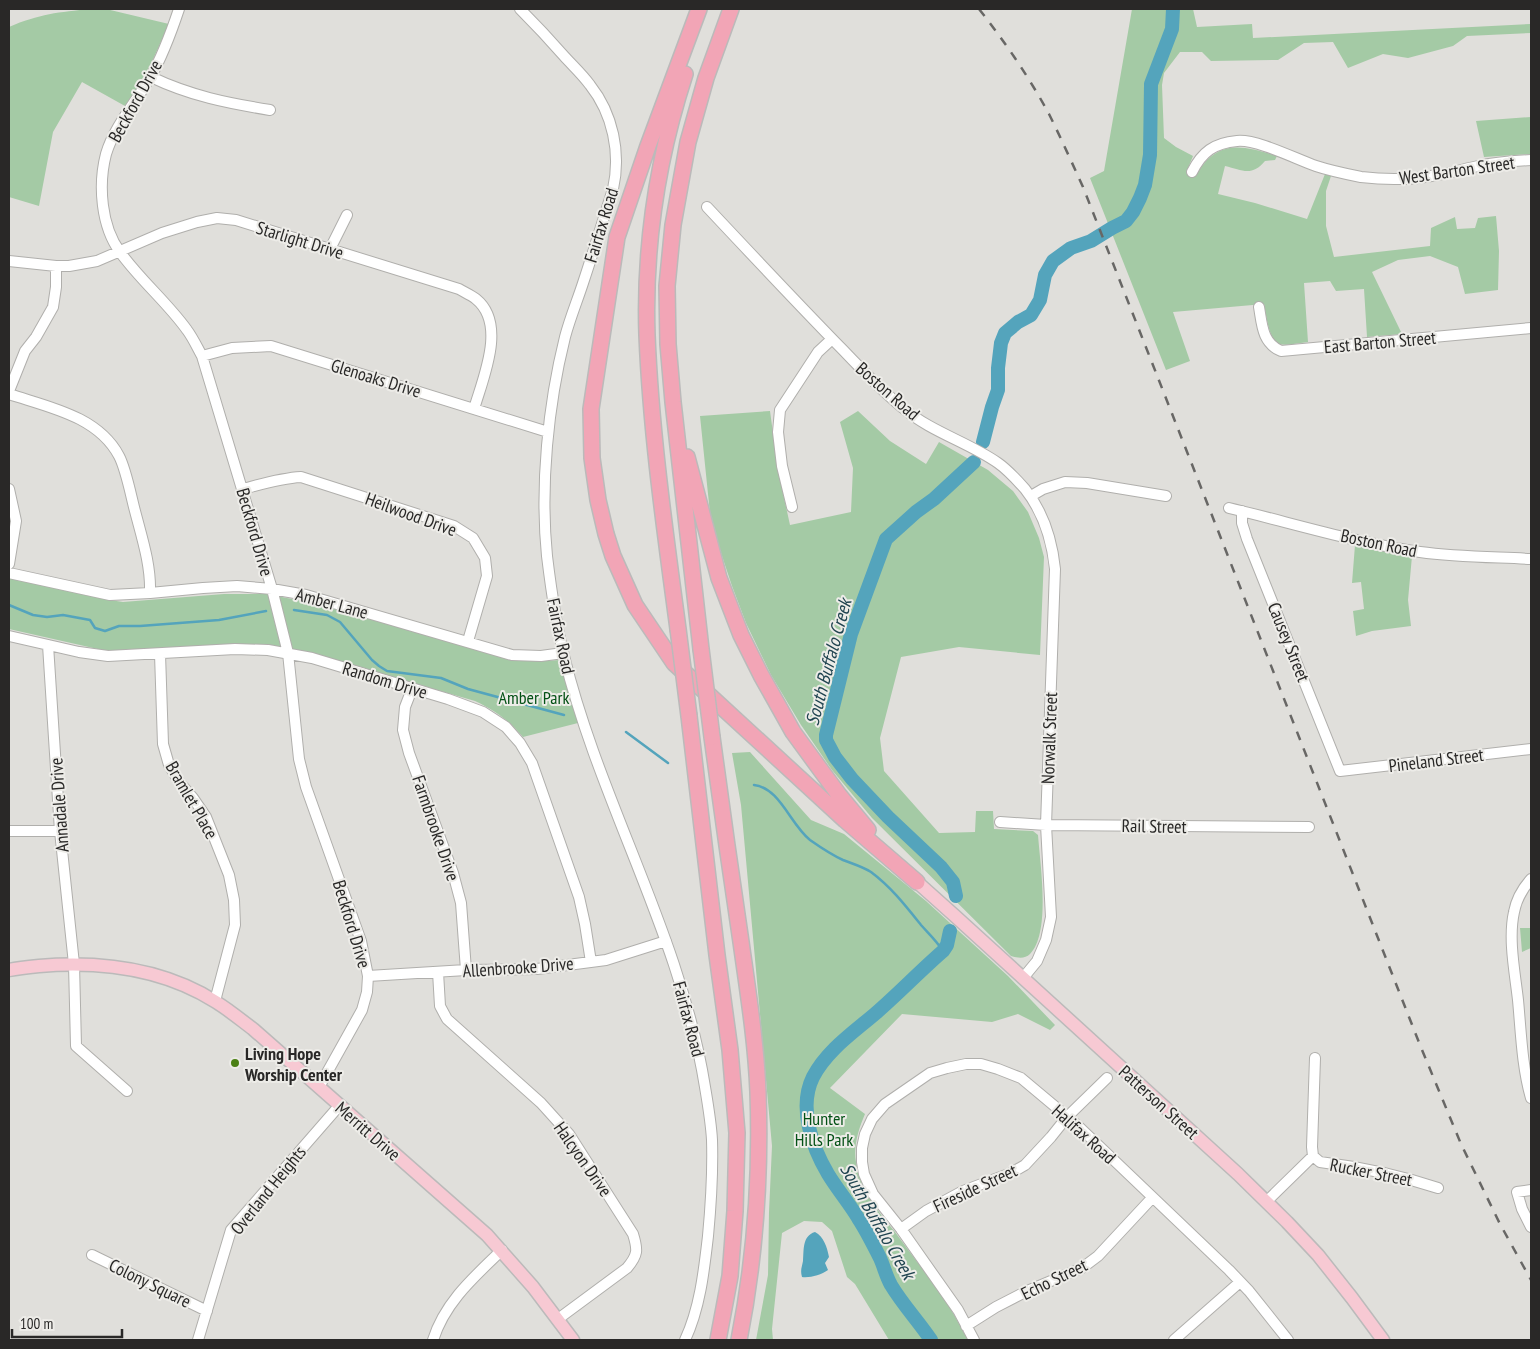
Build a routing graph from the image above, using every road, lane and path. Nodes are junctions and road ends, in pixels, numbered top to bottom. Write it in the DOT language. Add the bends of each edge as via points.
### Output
graph roads {
  1 [pos="179,9"];
  2 [pos="520,9"];
  3 [pos="699,9"];
  4 [pos="707,9"];
  5 [pos="731,9"];
  6 [pos="151,77"];
  7 [pos="270,110"];
  8 [pos="1531,160"];
  9 [pos="1192,172"];
  10 [pos="707,207"];
  11 [pos="347,215"];
  12 [pos="330,249"];
  13 [pos="120,252"];
  14 [pos="9,261"];
  15 [pos="56,266"];
  16 [pos="1259,306"];
  17 [pos="1531,328"];
  18 [pos="832,338"];
  19 [pos="668,344"];
  20 [pos="202,356"];
  21 [pos="9,392"];
  22 [pos="474,409"];
  23 [pos="548,432"];
  24 [pos="9,489"];
  25 [pos="243,490"];
  26 [pos="1031,496"];
  27 [pos="1166,496"];
  28 [pos="792,507"];
  29 [pos="1229,508"];
  30 [pos="1242,511"];
  31 [pos="1531,559"];
  32 [pos="9,564"];
  33 [pos="9,573"];
  34 [pos="272,589"];
  35 [pos="150,593"];
  36 [pos="9,636"];
  37 [pos="468,641"];
  38 [pos="48,645"];
  39 [pos="288,653"];
  40 [pos="563,653"];
  41 [pos="160,654"];
  42 [pos="412,689"];
  43 [pos="1531,749"];
  44 [pos="1340,771"];
  45 [pos="1000,822"];
  46 [pos="1046,825"];
  47 [pos="1309,827"];
  48 [pos="9,831"];
  49 [pos="60,831"];
  50 [pos="1531,879"];
  51 [pos="917,882"];
  52 [pos="666,941"];
  53 [pos="592,962"];
  54 [pos="74,964"];
  55 [pos="9,970"];
  56 [pos="466,970"];
  57 [pos="438,972"];
  58 [pos="368,976"];
  59 [pos="1023,978"];
  60 [pos="215,1001"];
  61 [pos="1315,1058"];
  62 [pos="1528,1062"];
  63 [pos="1107,1078"];
  64 [pos="319,1087"];
  65 [pos="127,1091"];
  66 [pos="1531,1098"];
  67 [pos="339,1106"];
  68 [pos="1067,1117"];
  69 [pos="1313,1156"];
  70 [pos="1438,1188"];
  71 [pos="1531,1190"];
  72 [pos="1152,1198"];
  73 [pos="1266,1202"];
  74 [pos="1531,1227"];
  75 [pos="902,1230"];
  76 [pos="502,1250"];
  77 [pos="92,1255"];
  78 [pos="1240,1282"];
  79 [pos="207,1311"];
  80 [pos="558,1319"];
  81 [pos="966,1326"];
  82 [pos="198,1340"];
  83 [pos="433,1340"];
  84 [pos="573,1340"];
  85 [pos="685,1340"];
  86 [pos="718,1340"];
  87 [pos="739,1340"];
  88 [pos="974,1340"];
  89 [pos="1174,1340"];
  90 [pos="1288,1340"];
  91 [pos="1383,1340"];
  1 -- 6 [label="street, Beckford Drive"];
  2 -- 23 [label="street, Fairfax Road" via="590,84 614,136 617,157 613,189 566,334"];
  3 -- 51 [label="highway" via="617,237 591,409 592,458 606,534 635,605 674,663"];
  4 -- 86 [label="highway, bridge" via="673,110 658,187 648,269 647,334 658,477 730,1050 737,1133 731,1268"];
  5 -- 19 [label="highway" via="706,78 678,192 667,286"];
  6 -- 7 [label="street" via="219,102"];
  6 -- 13 [label="street, Beckford Drive" via="114,137 104,169 104,214"];
  8 -- 9 [label="street, West Barton Street" via="1492,163 1421,178 1386,179 1327,169 1252,142 1238,141 1209,150 1201,156"];
  10 -- 18 [label="street, Boston Road"];
  11 -- 12 [label="street"];
  12 -- 13 [label="street, Starlight Drive" via="236,220 217,218 180,226"];
  12 -- 22 [label="street, Starlight Drive" via="459,289 477,299 487,313 492,340"];
  13 -- 15 [label="street, Starlight Drive" via="97,261"];
  13 -- 20 [label="street, Beckford Drive" via="188,331"];
  14 -- 15 [label="street, Starlight Drive"];
  15 -- 21 [label="street" via="52,307 25,351"];
  16 -- 17 [label="street, East Barton Street" via="1266,338 1281,351"];
  18 -- 26 [label="street, Boston Road" via="904,410 998,463"];
  18 -- 28 [label="street" via="818,352 780,410 778,432 782,466"];
  19 -- 51 [label="highway" via="688,460 719,578 741,635 797,737 871,834"];
  19 -- 87 [label="highway, bridge" via="701,649 758,1090 754,1243"];
  20 -- 22 [label="street, Glenoaks Drive" via="232,348 271,346"];
  20 -- 25 [label="street, Beckford Drive"];
  21 -- 35 [label="street" via="68,414 106,438 119,457 127,481 147,556"];
  22 -- 23 [label="street, Glenoaks Drive"];
  23 -- 40 [label="street, Fairfax Road" via="545,490 547,553"];
  24 -- 32 [label="street" via="16,521"];
  25 -- 34 [label="street, Beckford Drive"];
  25 -- 37 [label="street, Heilwood Drive" via="302,477 454,526 473,538 485,558 487,576"];
  26 -- 27 [label="street" via="1065,482"];
  26 -- 46 [label="street, Norwalk Street" via="1046,524 1055,570"];
  29 -- 30 [label="street, Boston Road"];
  30 -- 31 [label="street, Boston Road" via="1419,552"];
  30 -- 44 [label="street, Causey Street" via="1247,539"];
  33 -- 35 [label="street, Amber Lane" via="110,595"];
  34 -- 35 [label="street, Amber Lane" via="236,586"];
  34 -- 37 [label="street, Amber Lane" via="306,594"];
  34 -- 39 [label="street, Beckford Drive"];
  36 -- 38 [label="street, Random Drive"];
  37 -- 40 [label="street, Amber Lane" via="512,655"];
  38 -- 41 [label="street, Random Drive" via="108,656"];
  38 -- 49 [label="street, Annadale Drive"];
  39 -- 41 [label="street, Random Drive" via="235,649"];
  39 -- 42 [label="street, Random Drive"];
  39 -- 58 [label="street, Beckford Drive" via="299,760 361,941"];
  40 -- 52 [label="street, Fairfax Road" via="589,739"];
  41 -- 60 [label="street, Bramlet Place" via="163,744 169,765 206,817 234,900 235,925"];
  42 -- 53 [label="street, Random Drive" via="483,712 506,727 520,743 532,762 579,897"];
  42 -- 56 [label="street, Farmbrooke Drive" via="403,730 461,903"];
  43 -- 44 [label="street, Pineland Street"];
  45 -- 46 [label="street, Rail Street"];
  46 -- 47 [label="street, Rail Street"];
  46 -- 59 [label="street, Norwalk Street" via="1051,917 1037,961"];
  48 -- 49 [label="street"];
  49 -- 54 [label="street, Annadale Drive"];
  50 -- 62 [label="street" via="1518,900 1513,922"];
  51 -- 59 [label="main road, Patterson Street"];
  52 -- 53 [label="street, Allenbrooke Drive"];
  52 -- 85 [label="street, Fairfax Road" via="695,1036 712,1140 705,1258 698,1301"];
  53 -- 56 [label="street, Allenbrooke Drive" via="537,969"];
  54 -- 55 [label="main road, Merritt Drive"];
  54 -- 60 [label="main road, Merritt Drive" via="112,966 154,974"];
  54 -- 65 [label="street, Annadale Drive" via="76,1046"];
  56 -- 57 [label="street, Allenbrooke Drive"];
  57 -- 58 [label="street, Allenbrooke Drive"];
  57 -- 80 [label="street, Halcyon Drive" via="440,1006 447,1019 541,1103 569,1134 633,1234 636,1257 627,1268"];
  58 -- 64 [label="street, Beckford Drive" via="362,1010"];
  59 -- 73 [label="main road, Patterson Street"];
  60 -- 64 [label="main road, Merritt Drive"];
  61 -- 69 [label="street, Rucker Street"];
  62 -- 66 [label="street"];
  63 -- 68 [label="street, Fireside Street"];
  64 -- 67 [label="main road, Merritt Drive"];
  67 -- 76 [label="main road, Merritt Drive"];
  67 -- 79 [label="street, Overland Heights" via="231,1230"];
  68 -- 72 [label="street, Halifax Road"];
  68 -- 75 [label="street, Fireside Street" via="1025,1165 963,1191 926,1211"];
  68 -- 75 [label="street, Halifax Road" via="1020,1078 981,1064 966,1064 930,1073 884,1104 865,1134 861,1155 864,1174 873,1194"];
  69 -- 70 [label="street, Rucker Street" via="1320,1162 1406,1177"];
  69 -- 73 [label="street"];
  71 -- 74 [label="street" via="1517,1192"];
  72 -- 78 [label="street, Halifax Road"];
  72 -- 81 [label="street, Echo Street" via="1098,1256 1082,1268 996,1306"];
  73 -- 91 [label="main road, Patterson Street" via="1318,1255"];
  75 -- 81 [label="street"];
  76 -- 80 [label="main road, Merritt Drive"];
  76 -- 83 [label="street" via="450,1305"];
  77 -- 79 [label="street, Colony Square"];
  78 -- 89 [label="street"];
  78 -- 90 [label="street, Halifax Road"];
  79 -- 82 [label="street, Overland Heights"];
  80 -- 84 [label="main road, Merritt Drive"];
  81 -- 88 [label="street"];
}
